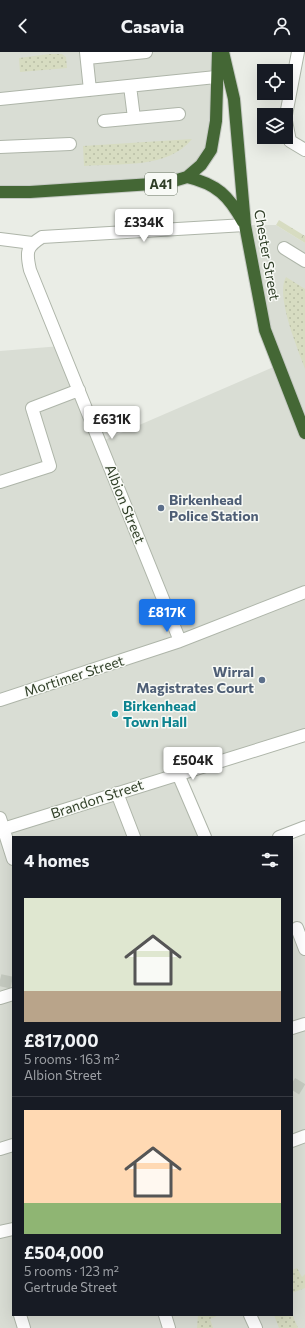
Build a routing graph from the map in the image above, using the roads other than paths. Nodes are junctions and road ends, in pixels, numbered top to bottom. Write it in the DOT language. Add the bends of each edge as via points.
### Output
graph roads {
  1 [pos="146,52"];
  2 [pos="218,52"];
  3 [pos="223,52"];
  4 [pos="298,52"];
  5 [pos="86,55"];
  6 [pos="216,77"];
  7 [pos="130,86"];
  8 [pos="90,90"];
  9 [pos="0,99"];
  10 [pos="287,108"];
  11 [pos="179,114"];
  12 [pos="134,118"];
  13 [pos="104,121"];
  14 [pos="70,144"];
  15 [pos="293,144"];
  16 [pos="0,147"];
  17 [pos="305,150"];
  18 [pos="187,177"];
  19 [pos="0,192"];
  20 [pos="245,225"];
  21 [pos="0,239"];
  22 [pos="32,244"];
  23 [pos="284,248"];
  24 [pos="305,261"];
  25 [pos="79,390"];
  26 [pos="305,433"];
  27 [pos="0,482"];
  28 [pos="305,592"];
  29 [pos="180,641"];
  30 [pos="0,700"];
  31 [pos="305,735"];
  32 [pos="178,774"];
  33 [pos="117,793"];
  34 [pos="2,824"];
  35 [pos="305,827"];
  36 [pos="134,836"];
  37 [pos="205,836"];
  38 [pos="282,836"];
  39 [pos="12,856"];
  40 [pos="298,927"];
  41 [pos="305,949"];
  42 [pos="12,994"];
  43 [pos="0,998"];
  44 [pos="305,1024"];
  45 [pos="293,1028"];
  46 [pos="305,1136"];
  47 [pos="293,1140"];
  48 [pos="12,1145"];
  49 [pos="0,1148"];
  50 [pos="12,1228"];
  51 [pos="0,1232"];
  52 [pos="20,1316"];
  53 [pos="165,1316"];
  54 [pos="250,1316"];
  55 [pos="24,1328"];
  56 [pos="169,1328"];
  57 [pos="256,1328"];
  1 -- 5 [label="street"];
  2 -- 6 [label="highway, A41"];
  3 -- 20 [label="highway, Chester Street" via="234,99"];
  4 -- 10 [label="street"];
  5 -- 8 [label="street"];
  6 -- 7 [label="street"];
  6 -- 18 [label="highway, A41" via="216,121 211,150 201,165"];
  7 -- 8 [label="street"];
  7 -- 12 [label="street"];
  8 -- 9 [label="street"];
  11 -- 12 [label="street"];
  12 -- 13 [label="street"];
  14 -- 16 [label="street"];
  15 -- 17 [label="street"];
  18 -- 19 [label="highway, A41" via="167,184"];
  18 -- 20 [label="highway" via="205,181 220,191 233,203"];
  20 -- 22 [label="street" via="42,237"];
  20 -- 26 [label="highway, Chester Street" via="265,330"];
  21 -- 22 [label="street"];
  22 -- 25 [label="street, Albion Street" via="27,255 30,270"];
  23 -- 24 [label="street"];
  25 -- 27 [label="street" via="32,408 50,466"];
  25 -- 29 [label="street, Albion Street"];
  28 -- 29 [label="street, Mortimer Street"];
  29 -- 30 [label="street, Mortimer Street"];
  31 -- 32 [label="street, Brandon Street"];
  32 -- 33 [label="street, Brandon Street"];
  32 -- 37 [label="street"];
  33 -- 34 [label="street, Brandon Street"];
  33 -- 36 [label="street"];
  34 -- 39 [label="street"];
  35 -- 38 [label="street"];
  40 -- 41 [label="street"];
  42 -- 43 [label="street"];
  44 -- 45 [label="street"];
  46 -- 47 [label="street"];
  48 -- 49 [label="street"];
  50 -- 51 [label="street"];
  52 -- 55 [label="street"];
  53 -- 56 [label="street"];
  54 -- 57 [label="street"];
}
